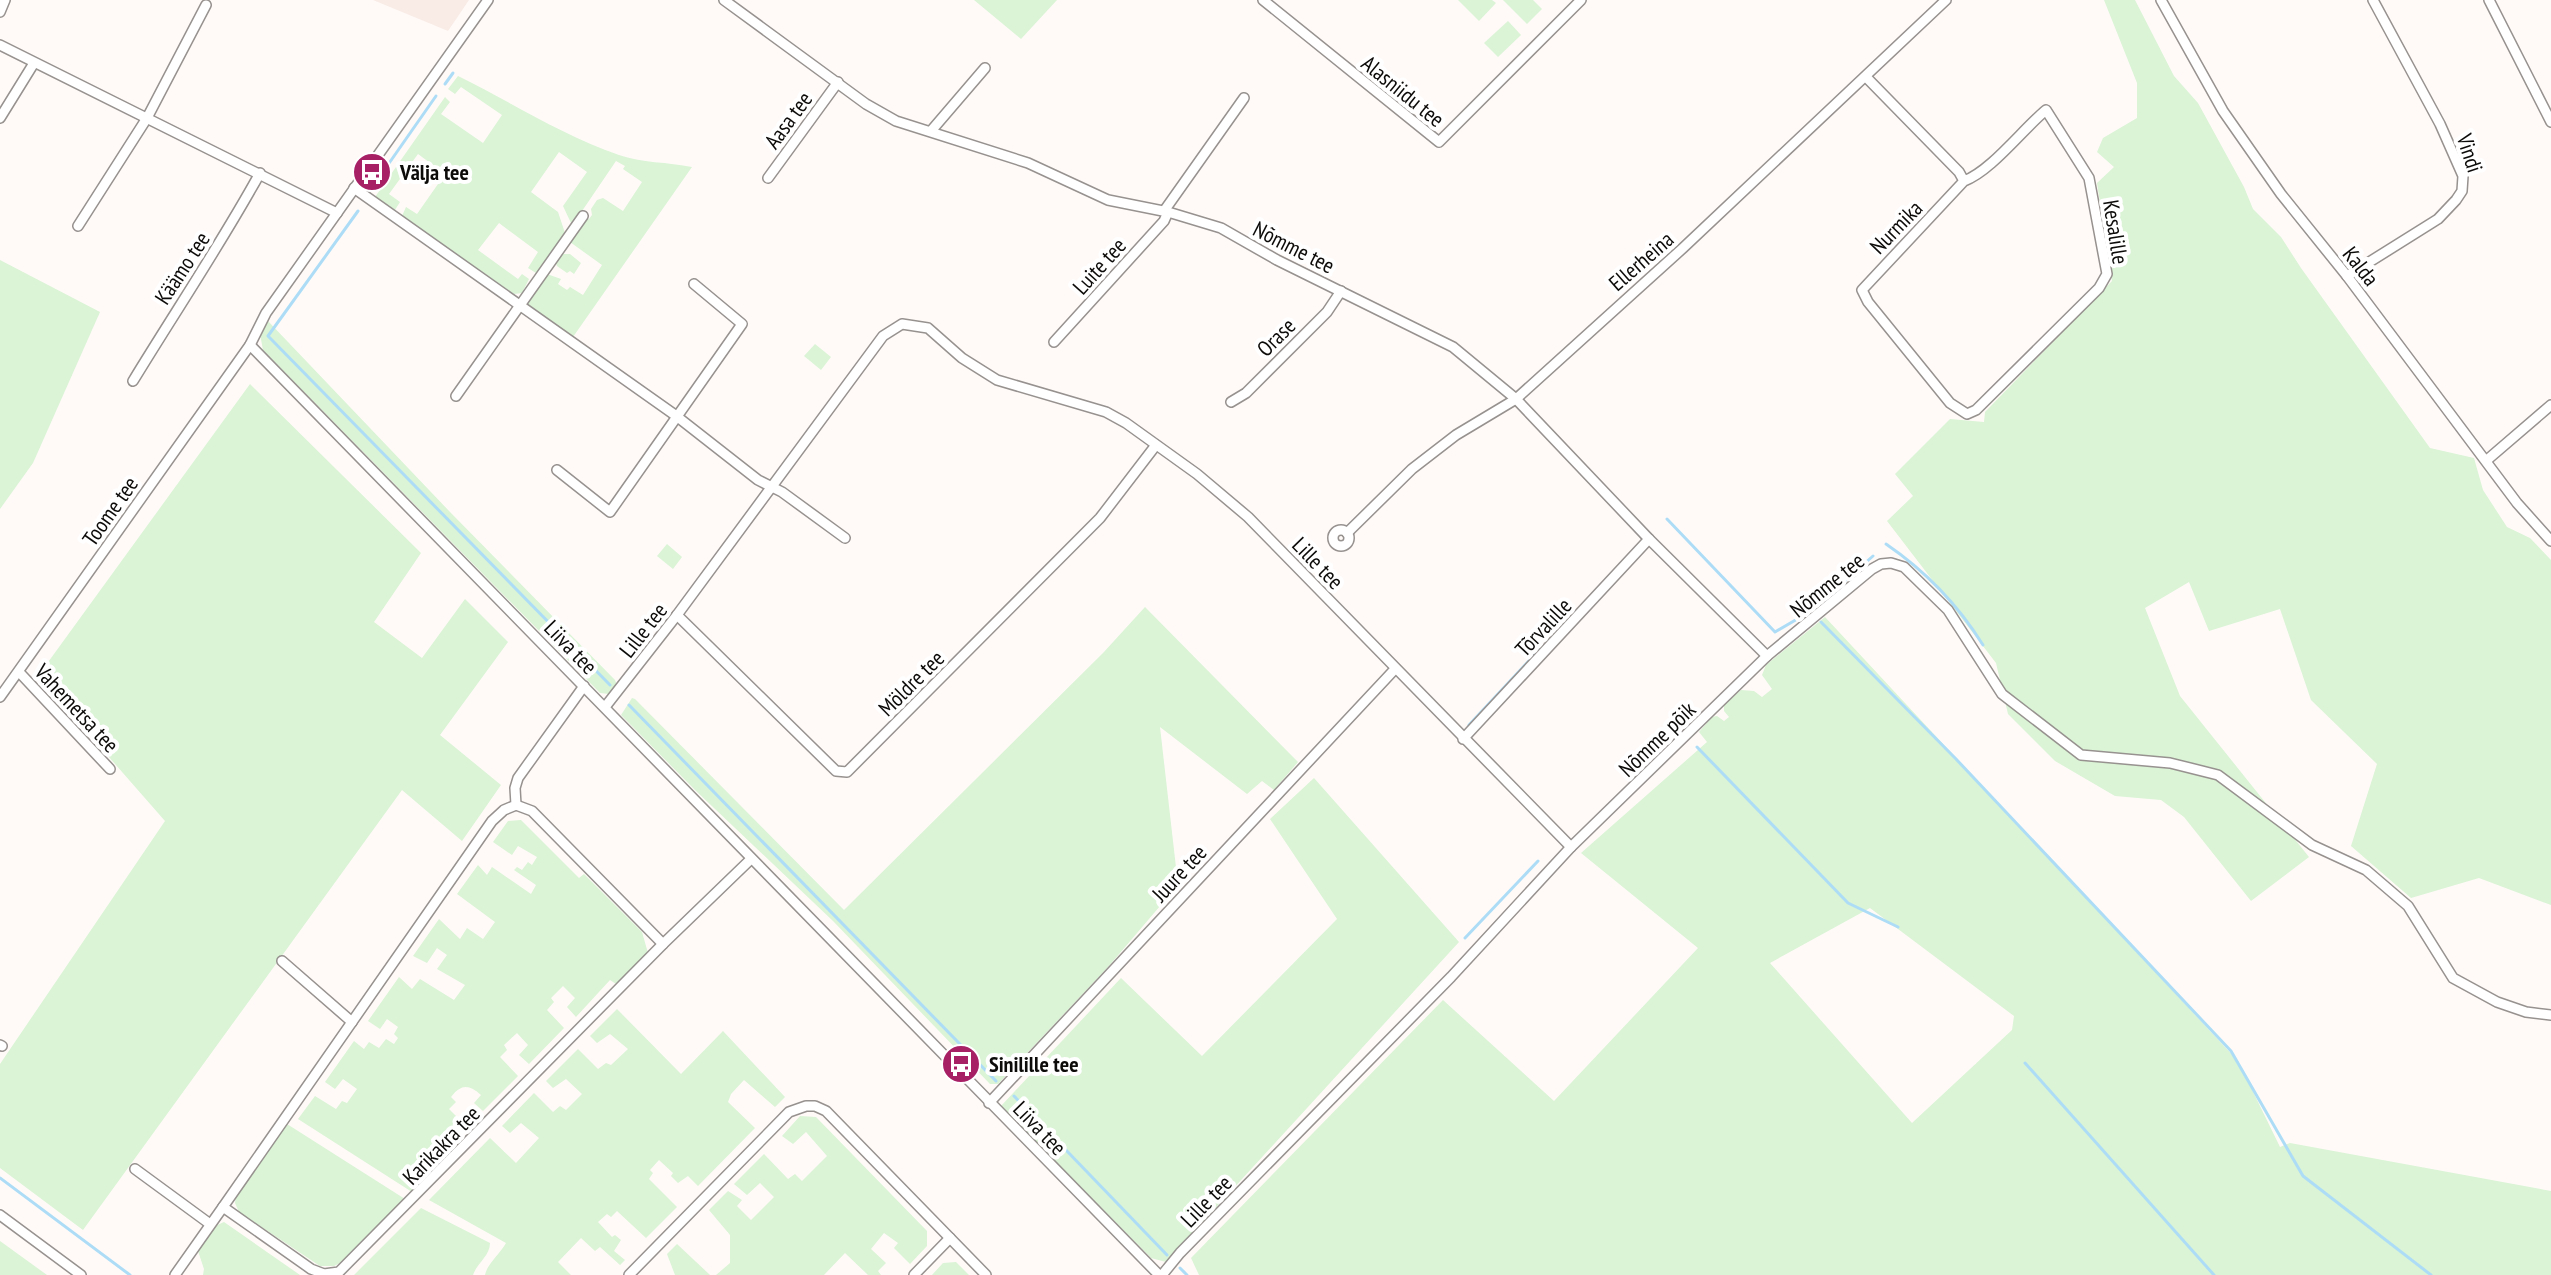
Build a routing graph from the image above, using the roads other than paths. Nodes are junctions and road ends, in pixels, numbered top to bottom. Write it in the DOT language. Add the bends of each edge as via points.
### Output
graph roads {
  1 [pos="5,0"];
  2 [pos="488,0"];
  3 [pos="724,0"];
  4 [pos="1263,0"];
  5 [pos="1581,0"];
  6 [pos="1946,0"];
  7 [pos="2161,0"];
  8 [pos="2373,0"];
  9 [pos="2489,0"];
  10 [pos="206,5"];
  11 [pos="0,12"];
  12 [pos="0,45"];
  13 [pos="34,63"];
  14 [pos="985,68"];
  15 [pos="1866,77"];
  16 [pos="838,82"];
  17 [pos="1244,98"];
  18 [pos="0,118"];
  19 [pos="147,118"];
  20 [pos="2551,122"];
  21 [pos="931,131"];
  22 [pos="260,173"];
  23 [pos="768,178"];
  24 [pos="1964,181"];
  25 [pos="354,188"];
  26 [pos="1166,211"];
  27 [pos="337,213"];
  28 [pos="583,216"];
  29 [pos="78,226"];
  30 [pos="2347,276"];
  31 [pos="694,284"];
  32 [pos="1341,291"];
  33 [pos="520,303"];
  34 [pos="1054,342"];
  35 [pos="250,345"];
  36 [pos="133,381"];
  37 [pos="456,396"];
  38 [pos="1516,399"];
  39 [pos="1231,402"];
  40 [pos="2551,405"];
  41 [pos="1958,410"];
  42 [pos="675,415"];
  43 [pos="1156,445"];
  44 [pos="2487,460"];
  45 [pos="557,470"];
  46 [pos="771,487"];
  47 [pos="1347,533"];
  48 [pos="845,538"];
  49 [pos="1649,539"];
  50 [pos="2551,541"];
  51 [pos="677,615"];
  52 [pos="1767,656"];
  53 [pos="1395,669"];
  54 [pos="19,672"];
  55 [pos="584,686"];
  56 [pos="0,697"];
  57 [pos="605,707"];
  58 [pos="1463,739"];
  59 [pos="110,769"];
  60 [pos="516,805"];
  61 [pos="1571,847"];
  62 [pos="751,859"];
  63 [pos="663,944"];
  64 [pos="282,961"];
  65 [pos="2551,1015"];
  66 [pos="352,1022"];
  67 [pos="989,1103"];
  68 [pos="135,1169"];
  69 [pos="223,1207"];
  70 [pos="0,1215"];
  71 [pos="210,1224"];
  72 [pos="950,1238"];
  73 [pos="81,1275"];
  74 [pos="175,1275"];
  75 [pos="629,1275"];
  76 [pos="914,1275"];
  77 [pos="986,1275"];
  78 [pos="1160,1275"];
  1 -- 11 [label="street"];
  2 -- 25 [label="street"];
  3 -- 16 [label="street, Nõmme tee"];
  4 -- 5 [label="street, Alasniidu tee" via="1439,142"];
  6 -- 15 [label="street, Ellerheina"];
  7 -- 30 [label="street, Kalda" via="2223,111"];
  8 -- 30 [label="street, Vindi" via="2440,124 2463,176 2462,191 2438,219"];
  9 -- 20 [label="street"];
  10 -- 19 [label="street"];
  12 -- 13 [label="street"];
  13 -- 18 [label="street"];
  13 -- 19 [label="street"];
  14 -- 21 [label="street"];
  15 -- 24 [label="street"];
  15 -- 38 [label="street, Ellerheina"];
  16 -- 21 [label="street, Nõmme tee" via="896,121"];
  16 -- 23 [label="street, Aasa tee"];
  17 -- 26 [label="street"];
  19 -- 22 [label="street"];
  19 -- 29 [label="street"];
  21 -- 26 [label="street, Nõmme tee" via="1028,163 1108,200"];
  22 -- 27 [label="street"];
  22 -- 36 [label="street, Käämo tee"];
  24 -- 41 [label="street, Nurmika" via="1862,290"];
  24 -- 41 [label="street, Kesalille" via="1978,175 2046,110 2089,178 2107,274 1976,410"];
  25 -- 27 [label="street"];
  25 -- 33 [label="street"];
  26 -- 32 [label="street, Nõmme tee" via="1221,228"];
  26 -- 34 [label="street, Luite tee" via="1164,221"];
  27 -- 35 [label="street" via="266,313"];
  28 -- 33 [label="street"];
  30 -- 44 [label="street, Kalda"];
  31 -- 42 [label="street" via="742,324"];
  32 -- 38 [label="street, Nõmme tee" via="1453,347"];
  32 -- 39 [label="street, Orase" via="1327,312"];
  33 -- 37 [label="street"];
  33 -- 42 [label="street"];
  35 -- 54 [label="street, Toome tee"];
  35 -- 55 [label="street, Liiva tee"];
  38 -- 47 [label="street, Ellerheina" via="1412,469"];
  38 -- 49 [label="street, Nõmme tee"];
  40 -- 44 [label="street"];
  42 -- 45 [label="street" via="610,512"];
  42 -- 46 [label="street"];
  43 -- 46 [label="street, Lille tee" via="1106,412 997,380 928,328 902,324 883,336"];
  43 -- 51 [label="street, Möldre tee" via="1100,518 847,772 836,771"];
  43 -- 53 [label="street, Lille tee" via="1248,517"];
  44 -- 50 [label="street, Kalda"];
  46 -- 48 [label="street"];
  46 -- 51 [label="street, Lille tee"];
  49 -- 52 [label="street, Nõmme tee"];
  49 -- 58 [label="street, Tõrvalille"];
  51 -- 57 [label="street, Lille tee"];
  52 -- 61 [label="street, Nõmme põik"];
  52 -- 65 [label="street, Nõmme tee" via="1872,569 1891,563 1904,567 1948,610 2002,694 2081,755 2170,763 2218,775 2312,845 2366,870 2408,906 2453,978 2497,1002"];
  53 -- 58 [label="street, Lille tee"];
  53 -- 67 [label="street, Juure tee"];
  54 -- 56 [label="street, Toome tee"];
  54 -- 59 [label="street, Vahemetsa tee"];
  55 -- 57 [label="street, Liiva tee"];
  55 -- 60 [label="street" via="518,778"];
  57 -- 62 [label="street, Liiva tee"];
  58 -- 61 [label="street, Lille tee"];
  60 -- 63 [label="street" via="532,811"];
  60 -- 66 [label="street" via="492,821"];
  61 -- 78 [label="street, Lille tee"];
  62 -- 63 [label="street, Karikakra tee"];
  62 -- 67 [label="street, Liiva tee"];
  63 -- 69 [label="street, Karikakra tee" via="339,1272 311,1269"];
  64 -- 66 [label="street"];
  66 -- 69 [label="street"];
  67 -- 78 [label="street, Liiva tee"];
  68 -- 71 [label="street"];
  69 -- 71 [label="street"];
  70 -- 73 [label="street"];
  71 -- 74 [label="street"];
  72 -- 75 [label="street" via="826,1111 806,1106 789,1112"];
  72 -- 76 [label="street"];
  72 -- 77 [label="street"];
}
